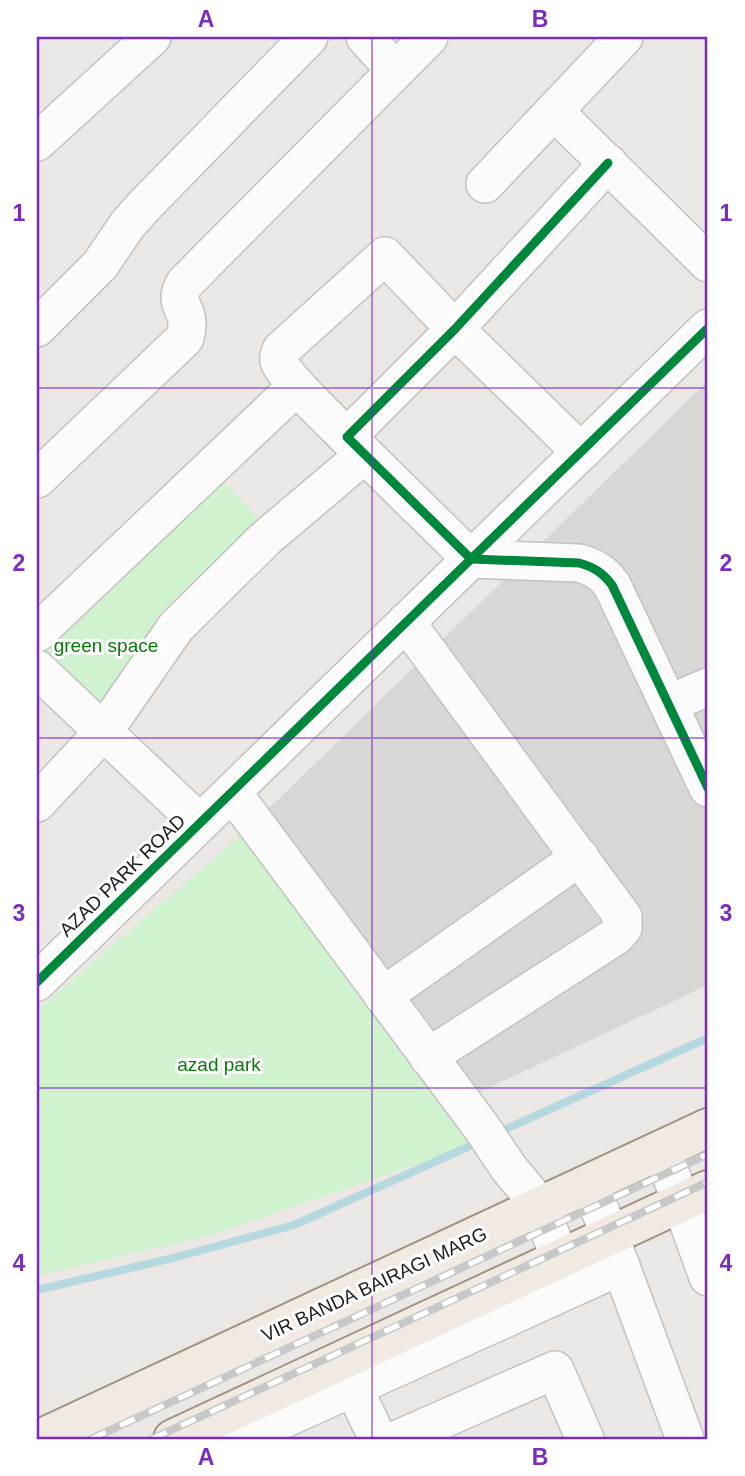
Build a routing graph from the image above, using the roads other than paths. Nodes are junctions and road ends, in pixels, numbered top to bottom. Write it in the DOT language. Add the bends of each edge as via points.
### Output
graph roads {
  1 [pos="152,37"];
  2 [pos="309,37"];
  3 [pos="365,37"];
  4 [pos="429,37"];
  5 [pos="624,37"];
  6 [pos="395,71"];
  7 [pos="554,111"];
  8 [pos="37,142"];
  9 [pos="608,163"];
  10 [pos="485,184"];
  11 [pos="708,263"];
  12 [pos="37,328"];
  13 [pos="708,328"];
  14 [pos="455,329"];
  15 [pos="297,386"];
  16 [pos="356,446"];
  17 [pos="581,452"];
  18 [pos="37,479"];
  19 [pos="471,559"];
  20 [pos="406,622"];
  21 [pos="37,633"];
  22 [pos="37,669"];
  23 [pos="708,687"];
  24 [pos="668,704"];
  25 [pos="104,731"];
  26 [pos="708,788"];
  27 [pos="232,792"];
  28 [pos="37,803"];
  29 [pos="200,823"];
  30 [pos="580,857"];
  31 [pos="37,982"];
  32 [pos="383,996"];
  33 [pos="428,1057"];
  34 [pos="708,1128"];
  35 [pos="662,1150"];
  36 [pos="590,1183"];
  37 [pos="695,1196"];
  38 [pos="540,1206"];
  39 [pos="615,1251"];
  40 [pos="560,1259"];
  41 [pos="708,1277"];
  42 [pos="347,1375"];
  43 [pos="295,1414"];
  44 [pos="195,1435"];
  45 [pos="579,1437"];
  46 [pos="40,1439"];
  47 [pos="240,1439"];
  48 [pos="378,1439"];
  49 [pos="398,1439"];
  50 [pos="685,1439"];
  1 -- 8 [label="street"];
  2 -- 12 [label="street" via="146,204 100,264"];
  3 -- 6 [label="street"];
  4 -- 6 [label="street"];
  5 -- 7 [label="street"];
  6 -- 18 [label="street" via="184,284 179,301 188,323 185,338"];
  7 -- 9 [label="street"];
  7 -- 10 [label="street"];
  9 -- 11 [label="street"];
  9 -- 14 [label="street"];
  13 -- 17 [label="street, AZAD PARK ROAD"];
  14 -- 15 [label="street" via="385,256 281,350 280,363"];
  14 -- 16 [label="street"];
  14 -- 17 [label="street"];
  15 -- 16 [label="street"];
  15 -- 21 [label="street"];
  16 -- 19 [label="street"];
  16 -- 25 [label="street" via="176,627"];
  17 -- 19 [label="street, AZAD PARK ROAD"];
  19 -- 20 [label="street, AZAD PARK ROAD"];
  19 -- 24 [label="street" via="592,566 612,585"];
  20 -- 27 [label="street, AZAD PARK ROAD"];
  20 -- 30 [label="street"];
  22 -- 25 [label="street"];
  23 -- 24 [label="street"];
  24 -- 26 [label="street"];
  25 -- 28 [label="street"];
  25 -- 29 [label="street"];
  27 -- 29 [label="street, AZAD PARK ROAD"];
  27 -- 32 [label="street"];
  29 -- 31 [label="street, AZAD PARK ROAD"];
  30 -- 32 [label="street"];
  30 -- 33 [label="street" via="619,909 623,928"];
  32 -- 33 [label="street"];
  33 -- 38 [label="street"];
  34 -- 35 [label="main road, VIR BANDA BAIRAGI MARG"];
  35 -- 36 [label="main road, VIR BANDA BAIRAGI MARG"];
  35 -- 37 [label="street"];
  36 -- 38 [label="main road, VIR BANDA BAIRAGI MARG"];
  36 -- 39 [label="street"];
  37 -- 39 [label="main road"];
  37 -- 41 [label="street"];
  38 -- 40 [label="street"];
  38 -- 46 [label="main road, VIR BANDA BAIRAGI MARG"];
  39 -- 40 [label="main road"];
  39 -- 42 [label="street"];
  39 -- 50 [label="street"];
  40 -- 42 [label="main road"];
  42 -- 43 [label="main road"];
  42 -- 48 [label="street"];
  43 -- 44 [label="main road"];
  43 -- 47 [label="street"];
  45 -- 49 [label="street" via="555,1370"];
}
